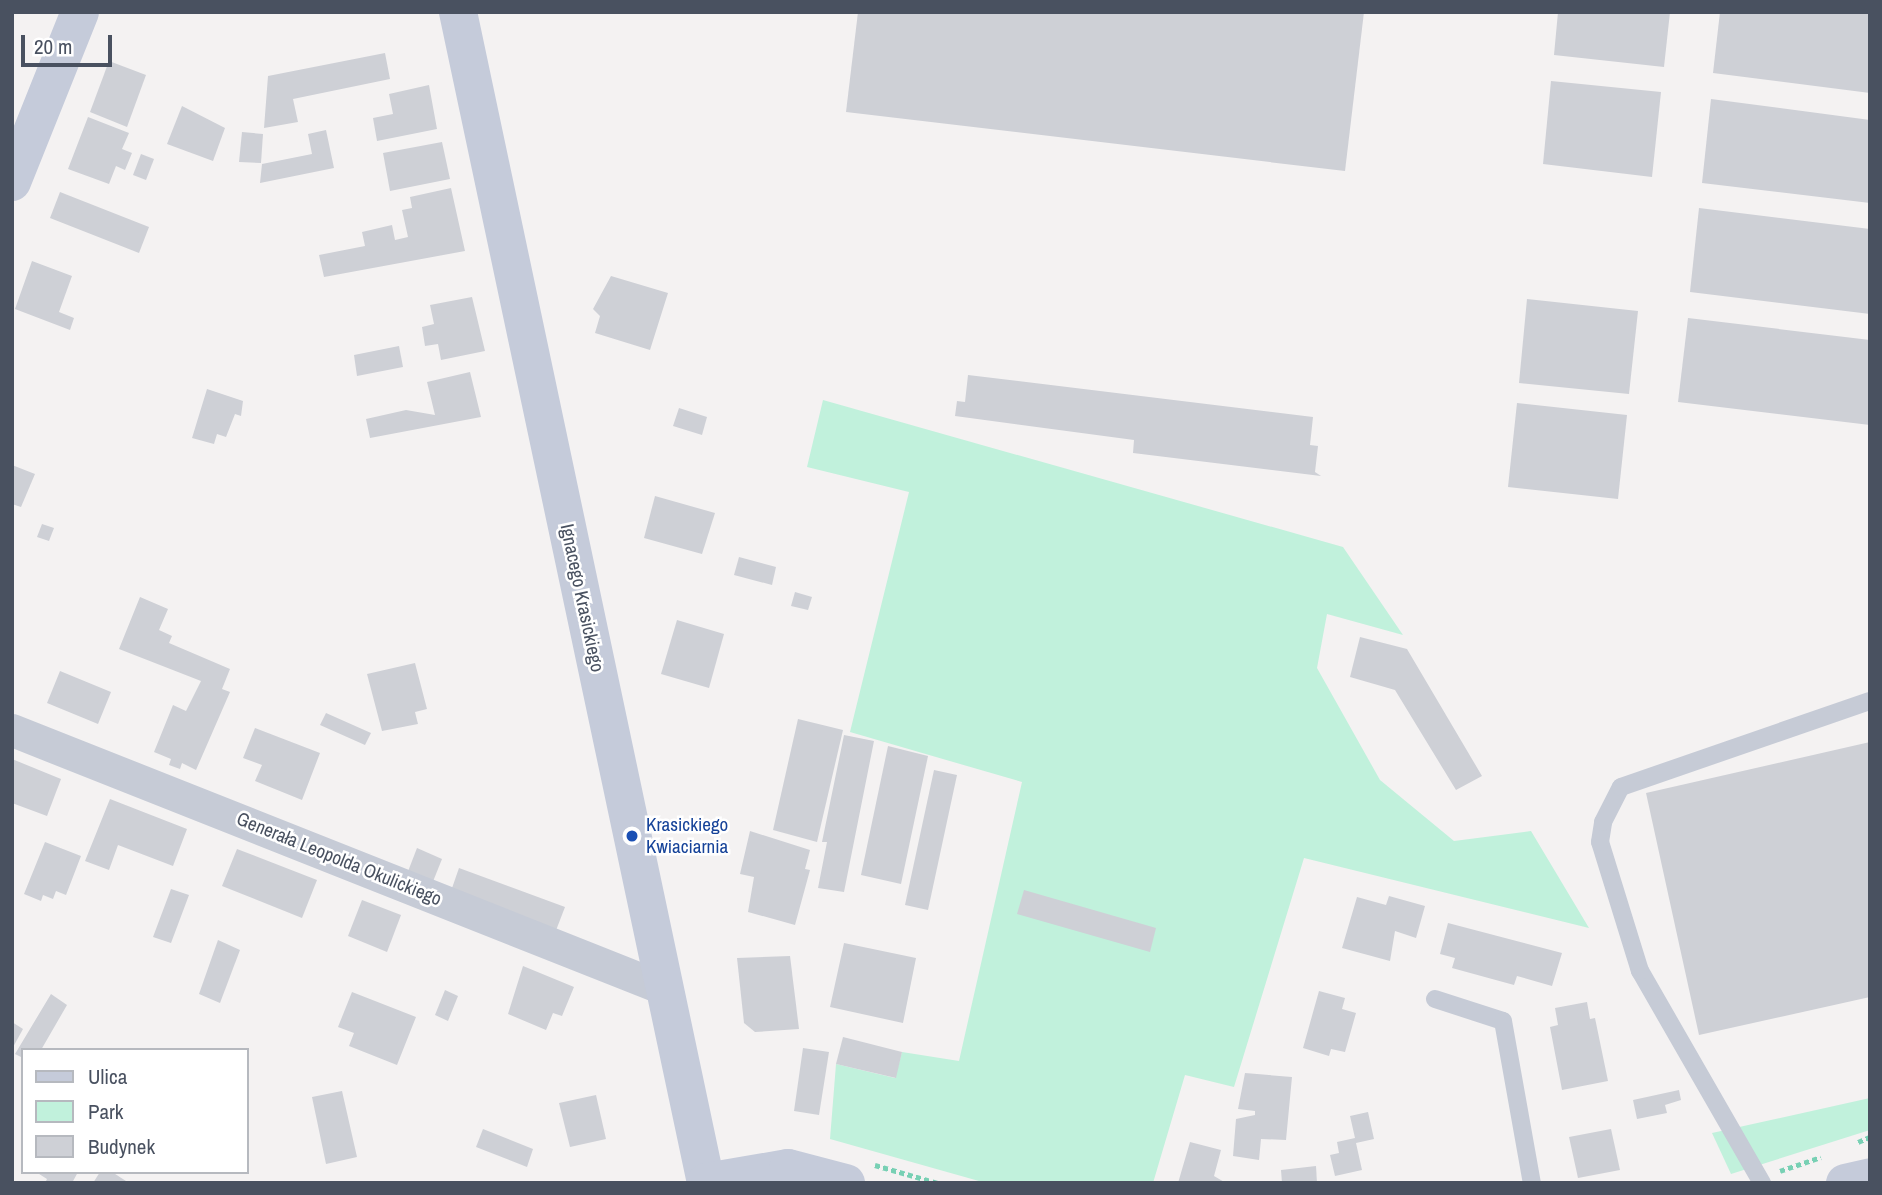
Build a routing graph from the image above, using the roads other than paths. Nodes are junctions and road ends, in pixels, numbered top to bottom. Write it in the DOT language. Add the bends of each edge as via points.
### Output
graph roads {
  1 [pos="80,12"];
  2 [pos="458,12"];
  3 [pos="12,182"];
  4 [pos="1870,701"];
  5 [pos="12,730"];
  6 [pos="665,989"];
  7 [pos="1435,999"];
  8 [pos="1837,1169"];
  9 [pos="1870,1177"];
  10 [pos="1760,1180"];
  11 [pos="706,1183"];
  12 [pos="846,1183"];
  13 [pos="1532,1183"];
  1 -- 3 [label="street"];
  2 -- 6 [label="street, Ignacego Krasickiego"];
  4 -- 10 [label="lane" via="1620,787 1603,821 1600,842 1640,971"];
  5 -- 6 [label="street, Generała Leopolda Okulickiego"];
  6 -- 11 [label="street, Ignacego Krasickiego"];
  7 -- 13 [label="lane" via="1503,1021"];
  8 -- 9 [label="street"];
  11 -- 12 [label="street" via="788,1168"];
}
